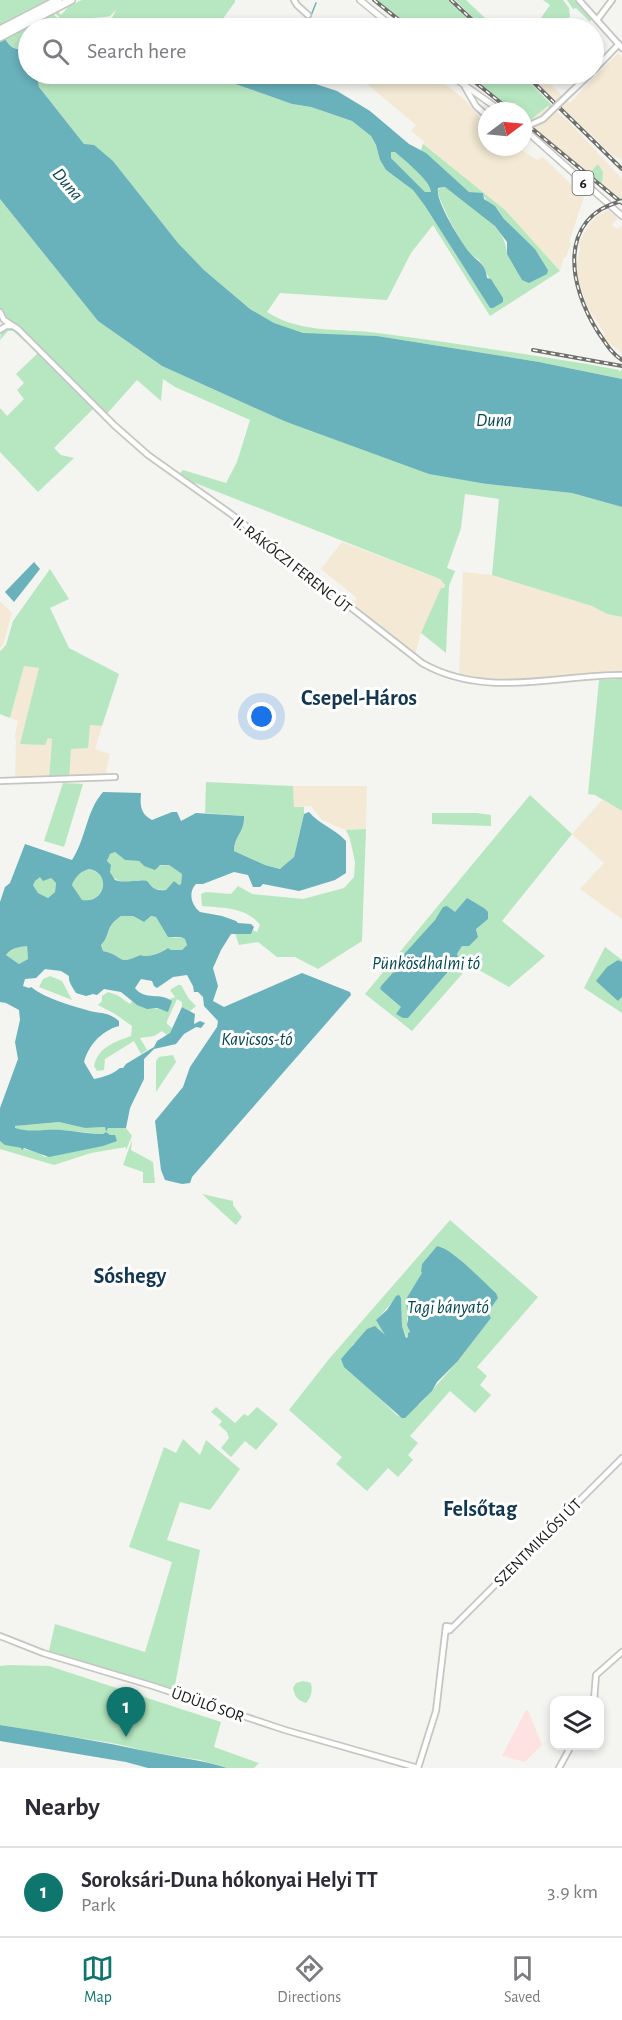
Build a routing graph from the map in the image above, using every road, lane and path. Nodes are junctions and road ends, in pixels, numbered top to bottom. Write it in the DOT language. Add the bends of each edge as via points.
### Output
graph roads {
  1 [pos="71,0"];
  2 [pos="294,0"];
  3 [pos="360,0"];
  4 [pos="579,0"];
  5 [pos="612,0"];
  6 [pos="59,3"];
  7 [pos="603,12"];
  8 [pos="592,13"];
  9 [pos="308,15"];
  10 [pos="26,18"];
  11 [pos="33,18"];
  12 [pos="382,18"];
  13 [pos="596,18"];
  14 [pos="598,18"];
  15 [pos="18,22"];
  16 [pos="18,27"];
  17 [pos="604,28"];
  18 [pos="0,30"];
  19 [pos="0,37"];
  20 [pos="613,38"];
  21 [pos="621,48"];
  22 [pos="613,51"];
  23 [pos="604,60"];
  24 [pos="463,84"];
  25 [pos="579,84"];
  26 [pos="479,96"];
  27 [pos="474,102"];
  28 [pos="478,102"];
  29 [pos="488,102"];
  30 [pos="478,106"];
  31 [pos="532,124"];
  32 [pos="532,136"];
  33 [pos="622,216"];
  34 [pos="0,313"];
  35 [pos="2,324"];
  36 [pos="622,675"];
  37 [pos="115,777"];
  38 [pos="0,781"];
  39 [pos="622,1458"];
  40 [pos="0,1636"];
  41 [pos="622,1652"];
  42 [pos="594,1696"];
  43 [pos="569,1750"];
  44 [pos="418,1768"];
  45 [pos="559,1768"];
  1 -- 6 [label="highway"];
  2 -- 9 [label="street"];
  3 -- 12 [label="main road"];
  4 -- 8 [label="street"];
  5 -- 7 [label="street"];
  6 -- 10 [label="highway"];
  6 -- 11 [label="highway"];
  7 -- 8 [label="street"];
  7 -- 14 [label="street"];
  8 -- 13 [label="street"];
  15 -- 18 [label="highway"];
  16 -- 19 [label="highway"];
  17 -- 20 [label="street"];
  20 -- 21 [label="street"];
  20 -- 22 [label="street"];
  21 -- 22 [label="street"];
  22 -- 23 [label="street"];
  24 -- 26 [label="main road"];
  24 -- 27 [label="street"];
  25 -- 31 [label="street, bridge" via="543,119"];
  26 -- 27 [label="street"];
  26 -- 28 [label="street"];
  26 -- 29 [label="main road"];
  27 -- 30 [label="street"];
  32 -- 33 [label="main road, 6"];
  34 -- 35 [label="street"];
  35 -- 36 [label="street, II. RÁKÓCZI FERENC ÚT" via="15,326 148,455 429,667 492,684"];
  37 -- 38 [label="street"];
  39 -- 44 [label="street, SZENTMIKLÓSI ÚT" via="450,1630 446,1629 436,1711"];
  40 -- 44 [label="street, ÜDÜLŐ SOR" via="289,1732"];
  41 -- 42 [label="street" via="596,1675"];
  43 -- 45 [label="street"];
}
